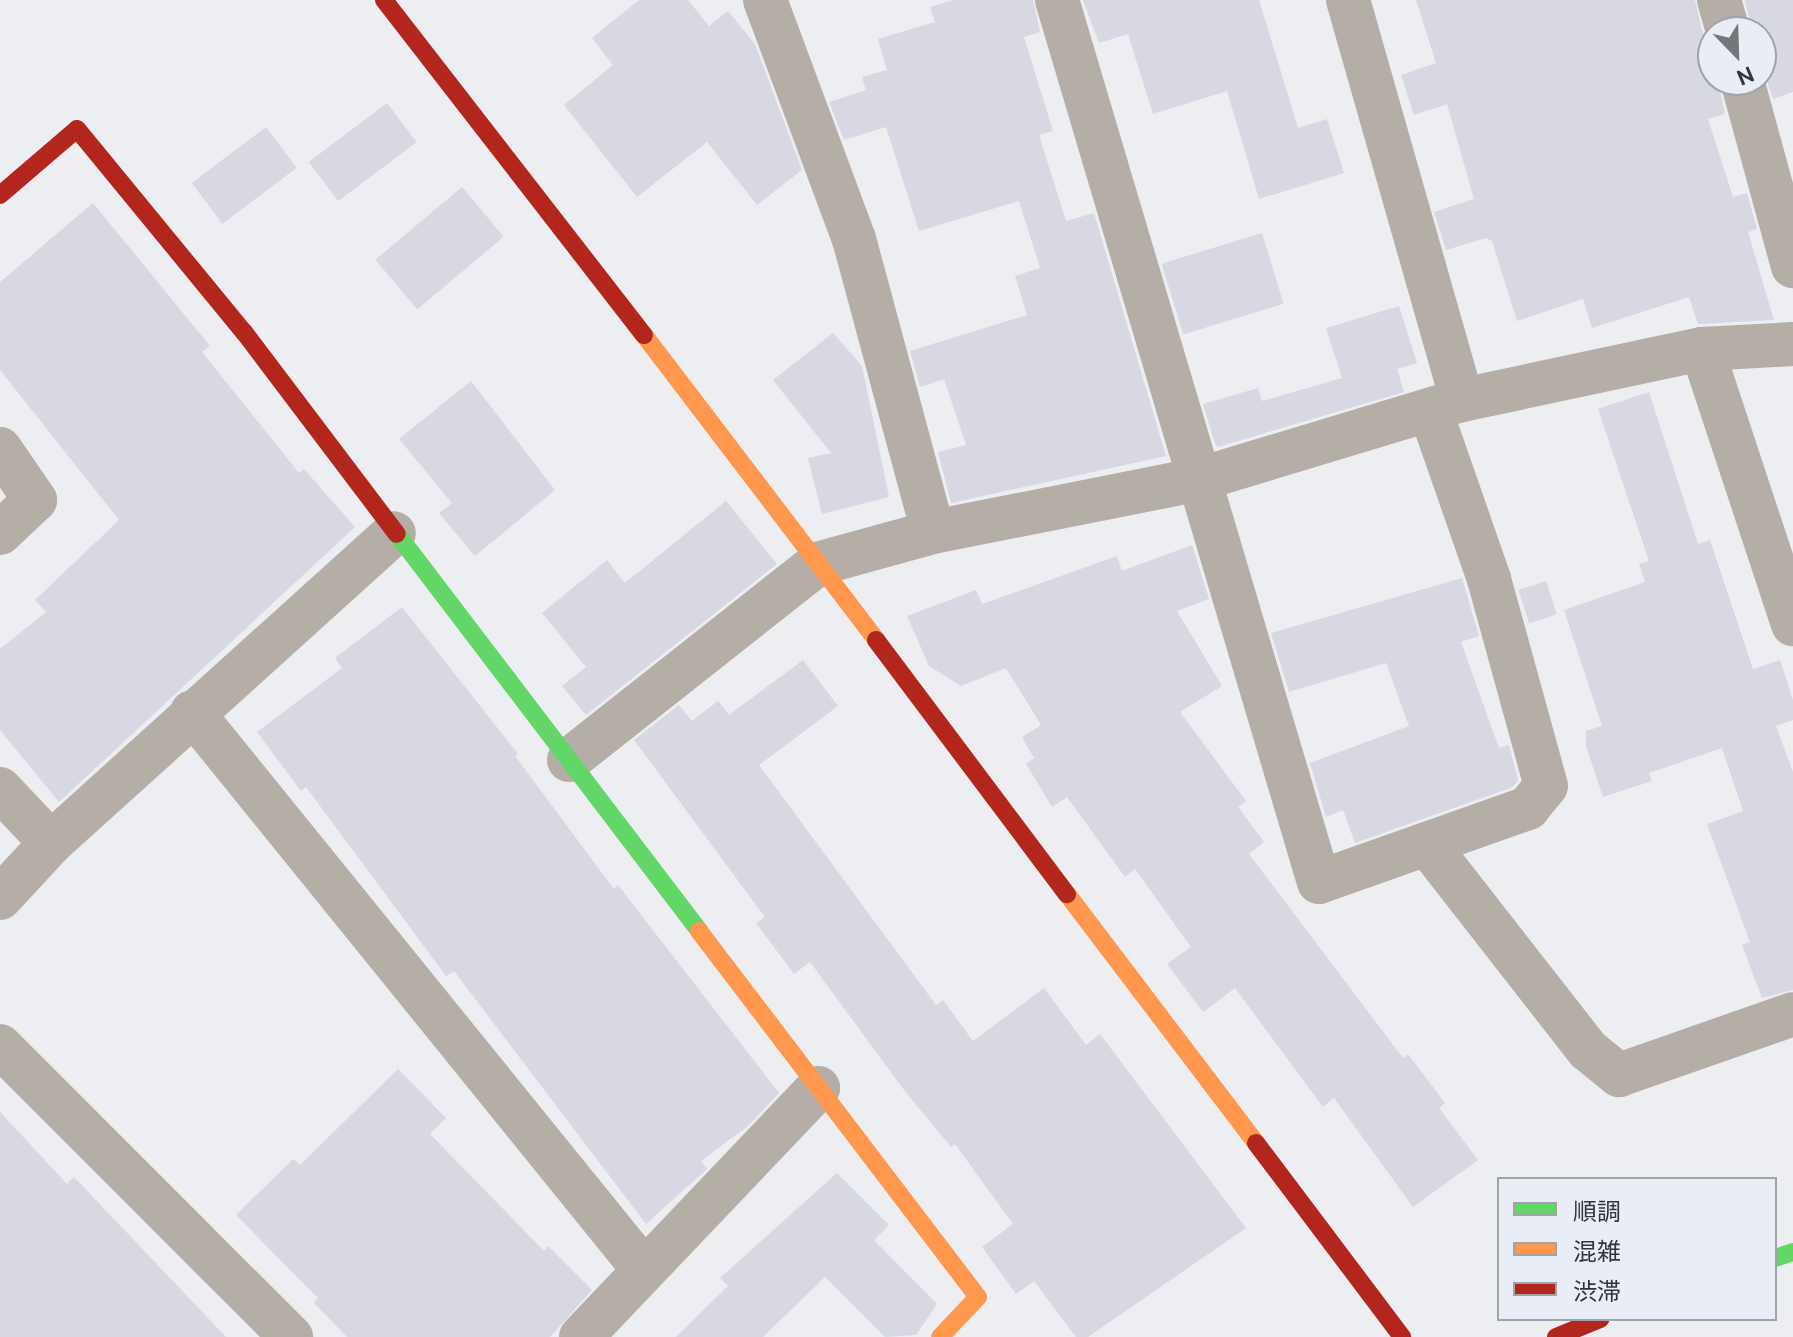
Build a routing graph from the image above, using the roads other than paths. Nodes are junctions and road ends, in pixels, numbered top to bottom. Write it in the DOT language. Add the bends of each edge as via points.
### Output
graph roads {
  1 [pos="384,0"];
  2 [pos="765,0"];
  3 [pos="1057,0"];
  4 [pos="1348,0"];
  5 [pos="1746,96"];
  6 [pos="0,195"];
  7 [pos="1793,266"];
  8 [pos="1793,344"];
  9 [pos="1702,349"];
  10 [pos="1446,405"];
  11 [pos="0,449"];
  12 [pos="1200,479"];
  13 [pos="933,532"];
  14 [pos="0,533"];
  15 [pos="394,533"];
  16 [pos="817,564"];
  17 [pos="1793,624"];
  18 [pos="192,712"];
  19 [pos="569,760"];
  20 [pos="0,789"];
  21 [pos="51,843"];
  22 [pos="1427,844"];
  23 [pos="0,898"];
  24 [pos="1793,1014"];
  25 [pos="0,1046"];
  26 [pos="818,1088"];
  27 [pos="644,1270"];
  28 [pos="1595,1321"];
  29 [pos="291,1337"];
  30 [pos="581,1337"];
  31 [pos="940,1337"];
  32 [pos="1402,1337"];
  33 [pos="1556,1337"];
  1 -- 16 [label="street"];
  2 -- 13 [label="street" via="854,239"];
  3 -- 12 [label="street"];
  4 -- 10 [label="street"];
  5 -- 7 [label="street"];
  6 -- 15 [label="street" via="77,129 244,332"];
  8 -- 9 [label="street"];
  9 -- 10 [label="street"];
  9 -- 17 [label="street"];
  10 -- 12 [label="street"];
  10 -- 22 [label="street" via="1546,786 1528,808"];
  11 -- 14 [label="street" via="35,500"];
  12 -- 13 [label="street"];
  12 -- 22 [label="street" via="1319,882"];
  13 -- 16 [label="street"];
  15 -- 18 [label="street"];
  15 -- 19 [label="street"];
  16 -- 19 [label="street"];
  16 -- 32 [label="street"];
  18 -- 21 [label="street"];
  18 -- 27 [label="street"];
  19 -- 26 [label="street"];
  20 -- 21 [label="street"];
  21 -- 23 [label="street"];
  22 -- 24 [label="street" via="1588,1050 1619,1075"];
  25 -- 29 [label="street"];
  26 -- 27 [label="street"];
  26 -- 31 [label="street" via="978,1297"];
  27 -- 30 [label="street"];
  28 -- 33 [label="street"];
}
